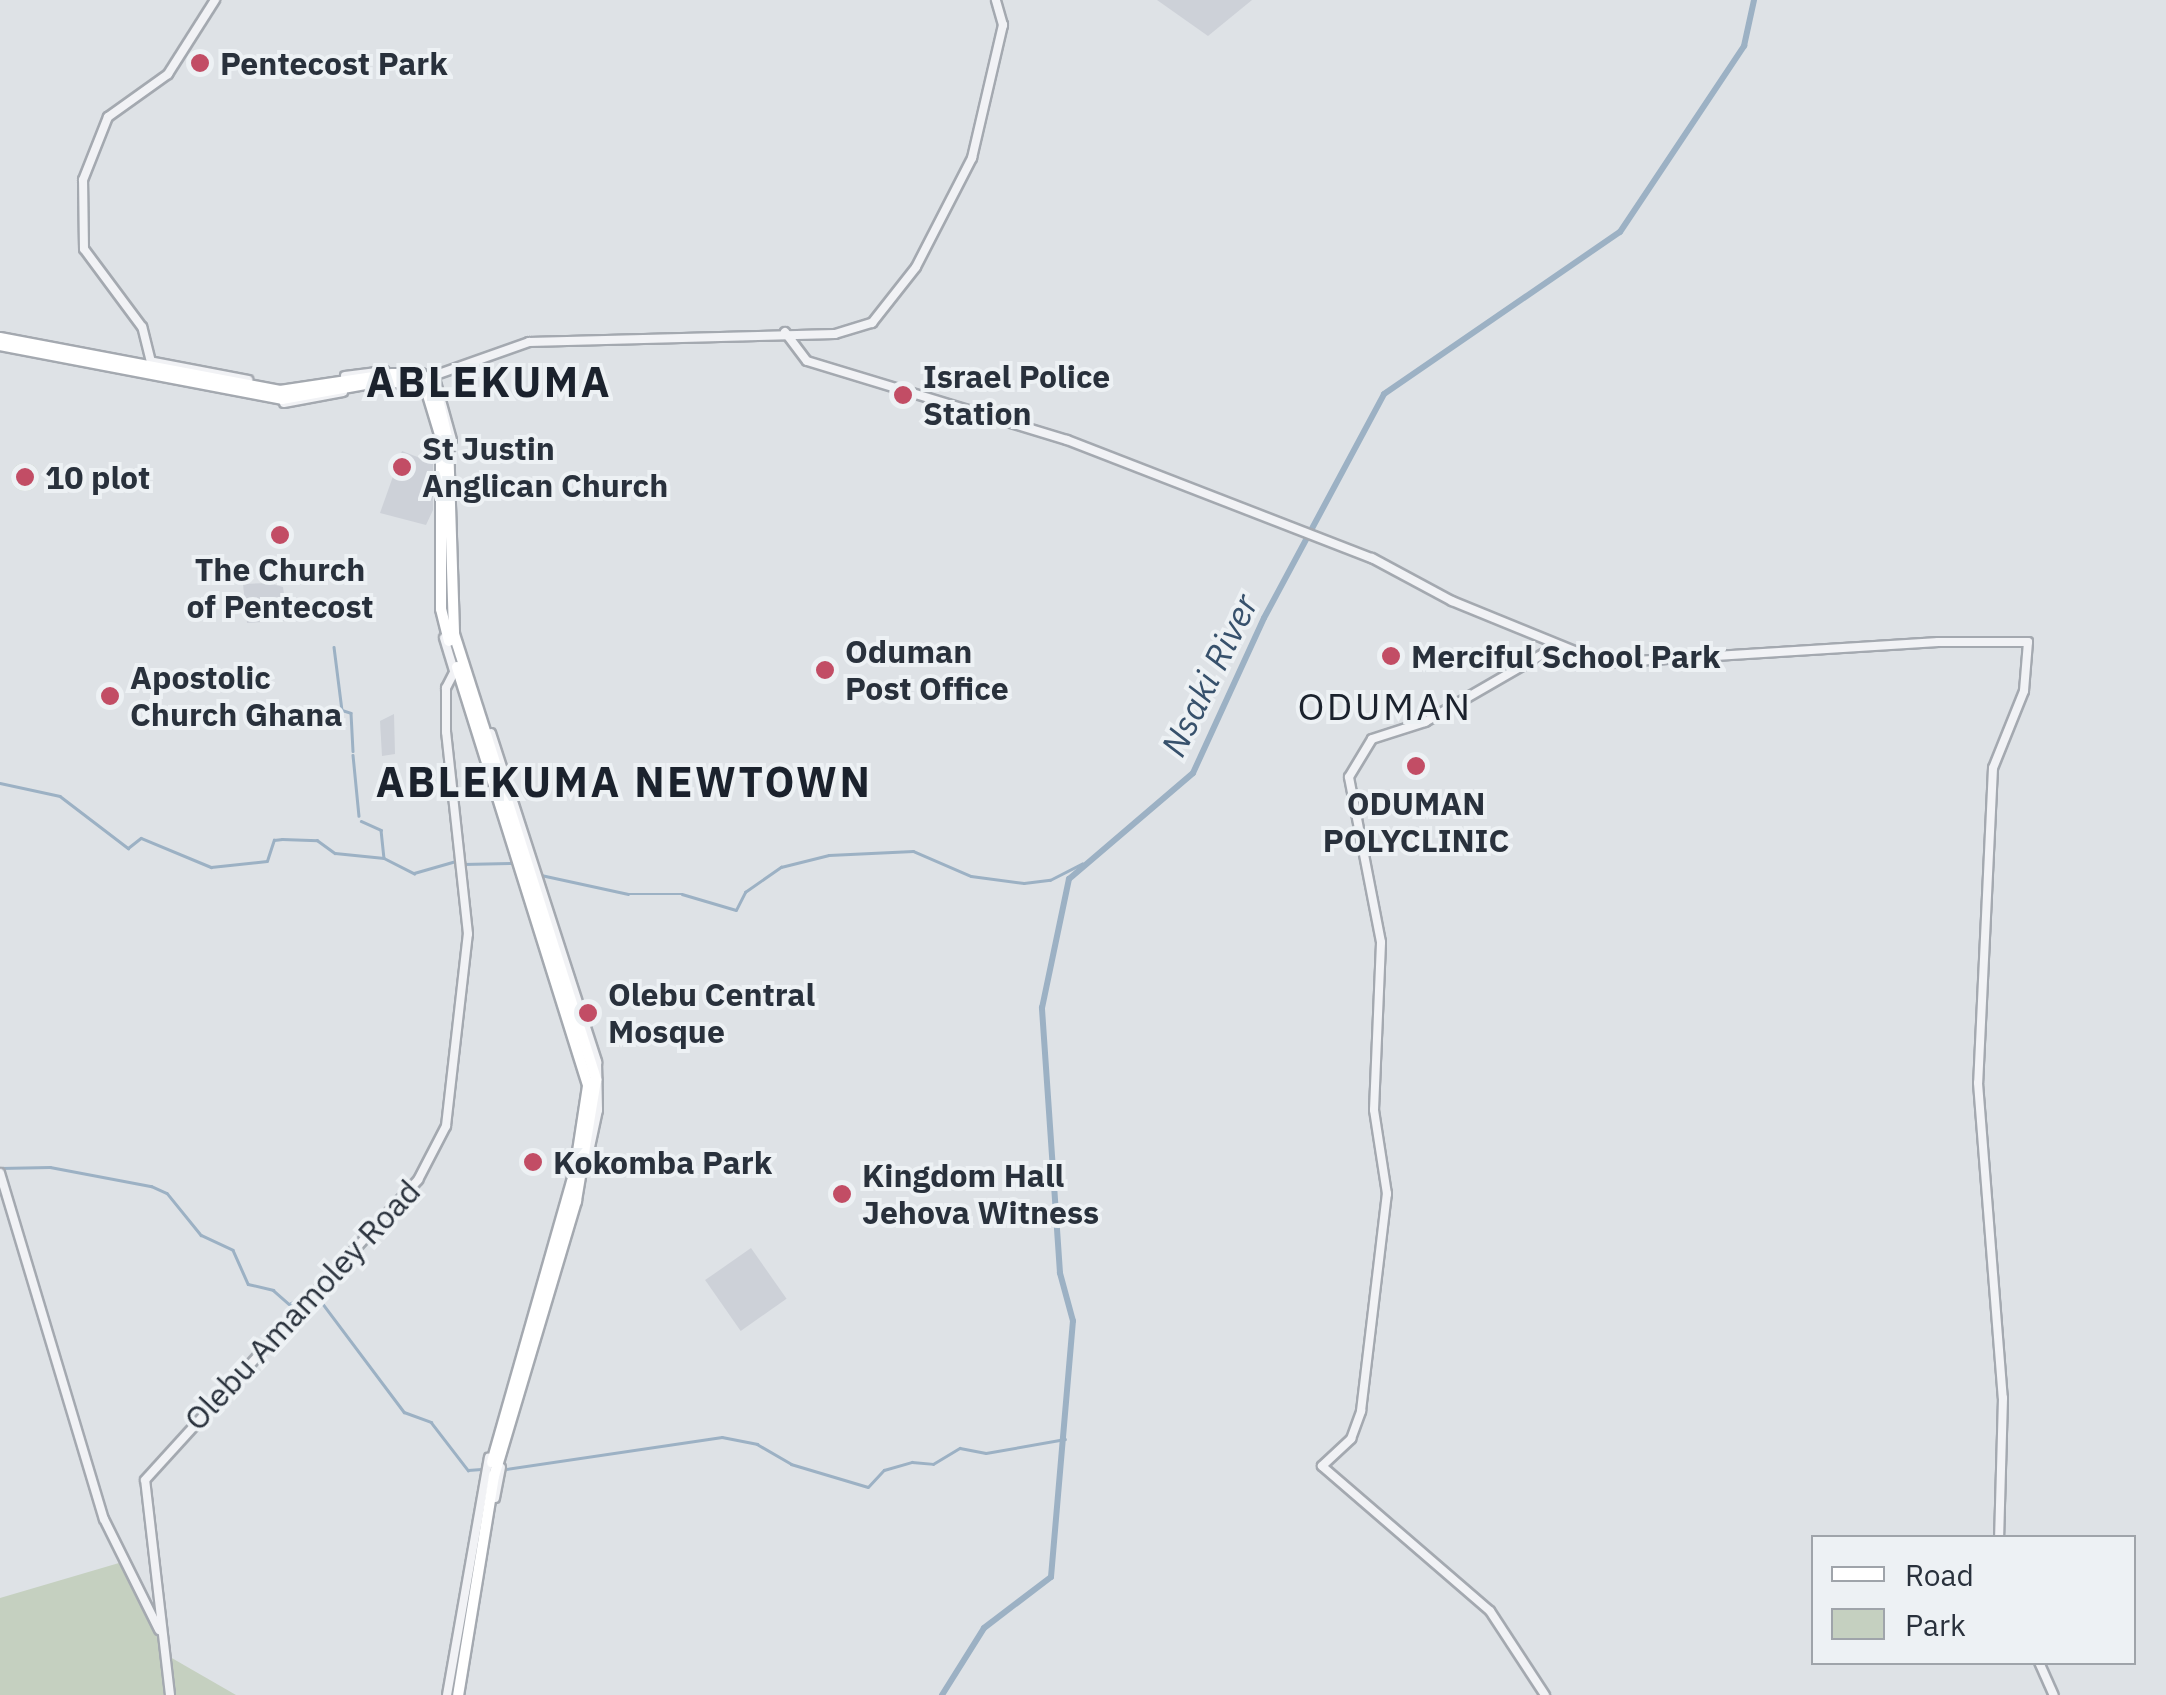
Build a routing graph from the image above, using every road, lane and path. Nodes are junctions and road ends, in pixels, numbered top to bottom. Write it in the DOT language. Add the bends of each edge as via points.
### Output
graph roads {
  1 [pos="215,0"];
  2 [pos="996,0"];
  3 [pos="784,332"];
  4 [pos="0,341"];
  5 [pos="115,357"];
  6 [pos="151,360"];
  7 [pos="200,372"];
  8 [pos="427,382"];
  9 [pos="439,588"];
  10 [pos="1555,647"];
  11 [pos="454,672"];
  12 [pos="471,680"];
  13 [pos="474,708"];
  14 [pos="589,1112"];
  15 [pos="578,1144"];
  16 [pos="0,1173"];
  17 [pos="564,1208"];
  18 [pos="568,1235"];
  19 [pos="556,1256"];
  20 [pos="1999,1535"];
  21 [pos="160,1632"];
  22 [pos="2040,1665"];
  23 [pos="453,1694"];
  24 [pos="170,1695"];
  25 [pos="1545,1695"];
  26 [pos="2054,1695"];
  1 -- 6 [label="street" via="168,74 104,122 84,180 84,249 142,327"];
  2 -- 3 [label="street" via="1004,25 972,158 903,288 881,317 854,331"];
  3 -- 8 [label="street" via="559,339 476,356"];
  3 -- 10 [label="street" via="807,360 1067,440 1372,558"];
  4 -- 5 [label="main road"];
  4 -- 8 [label="main road" via="266,398"];
  5 -- 6 [label="street"];
  5 -- 7 [label="main road"];
  6 -- 7 [label="street"];
  7 -- 8 [label="main road" via="280,392 362,377"];
  8 -- 9 [label="main road" via="437,430"];
  8 -- 12 [label="main road" via="450,441 449,610"];
  9 -- 11 [label="street"];
  9 -- 13 [label="main road" via="443,621"];
  10 -- 20 [label="street" via="1627,664 2028,642 2024,691 1992,779 1978,1083 2003,1398"];
  10 -- 25 [label="street" via="1425,722 1372,739 1348,777 1382,942 1374,1110 1388,1194 1362,1411 1351,1439 1322,1466 1490,1611"];
  11 -- 15 [label="street" via="579,1056 584,1104"];
  11 -- 21 [label="street, Olebu Amamoley Road" via="447,680 446,732 468,934 446,1126 412,1187 147,1476 143,1496"];
  12 -- 13 [label="main road"];
  12 -- 18 [label="street" via="600,1074"];
  13 -- 14 [label="main road" via="594,1065"];
  14 -- 15 [label="main road"];
  14 -- 18 [label="main road"];
  15 -- 17 [label="main road"];
  16 -- 21 [label="street" via="114,1546"];
  17 -- 19 [label="main road"];
  17 -- 23 [label="street" via="485,1474"];
  18 -- 19 [label="main road"];
  18 -- 23 [label="street" via="500,1472"];
  19 -- 23 [label="main road" via="507,1420"];
  21 -- 24 [label="street, Olebu Amamoley Road"];
  22 -- 26 [label="street"];
}
